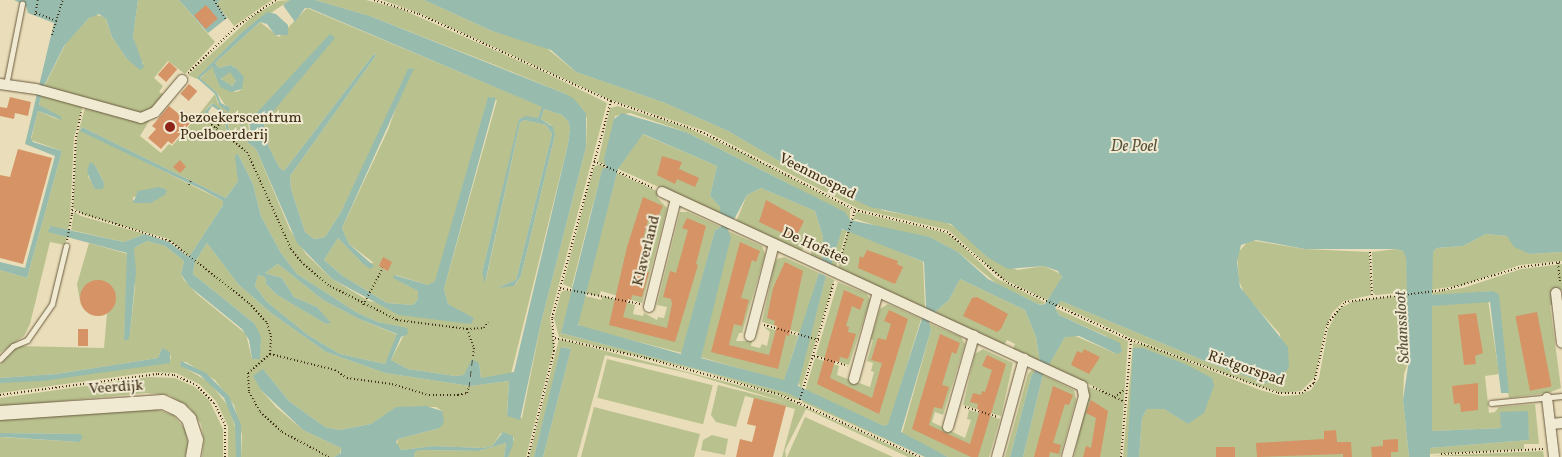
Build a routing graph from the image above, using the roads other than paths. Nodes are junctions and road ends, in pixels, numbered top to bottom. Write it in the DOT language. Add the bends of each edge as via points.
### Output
graph roads {
  1 [pos="22,4"];
  2 [pos="182,80"];
  3 [pos="3,85"];
  4 [pos="662,192"];
  5 [pos="676,199"];
  6 [pos="774,244"];
  7 [pos="66,246"];
  8 [pos="878,292"];
  9 [pos="1556,293"];
  10 [pos="649,307"];
  11 [pos="750,336"];
  12 [pos="974,336"];
  13 [pos="1562,343"];
  14 [pos="0,359"];
  15 [pos="1024,359"];
  16 [pos="855,374"];
  17 [pos="1562,396"];
  18 [pos="1548,398"];
  19 [pos="1491,403"];
  20 [pos="0,412"];
  21 [pos="1562,423"];
  22 [pos="1550,424"];
  23 [pos="948,428"];
  24 [pos="1554,453"];
  25 [pos="193,457"];
  26 [pos="998,457"];
  27 [pos="1067,457"];
  1 -- 3 [label="lane"];
  2 -- 3 [label="street" via="147,117 40,90"];
  4 -- 5 [label="street, De Hofstee"];
  5 -- 6 [label="street, De Hofstee"];
  5 -- 10 [label="street, Klaverland"];
  6 -- 8 [label="street, De Hofstee"];
  6 -- 11 [label="street"];
  7 -- 14 [label="lane" via="52,304 27,340 13,346"];
  8 -- 12 [label="street, De Hofstee"];
  8 -- 16 [label="street"];
  9 -- 13 [label="street"];
  12 -- 15 [label="street, De Hofstee"];
  12 -- 23 [label="street"];
  15 -- 26 [label="street"];
  15 -- 27 [label="street, De Hofstee" via="1082,386 1084,396"];
  17 -- 18 [label="lane"];
  18 -- 19 [label="lane"];
  18 -- 22 [label="street"];
  20 -- 25 [label="street, Veerdijk" via="163,402 180,410 191,423 196,440"];
  21 -- 22 [label="street"];
  22 -- 24 [label="street"];
}
